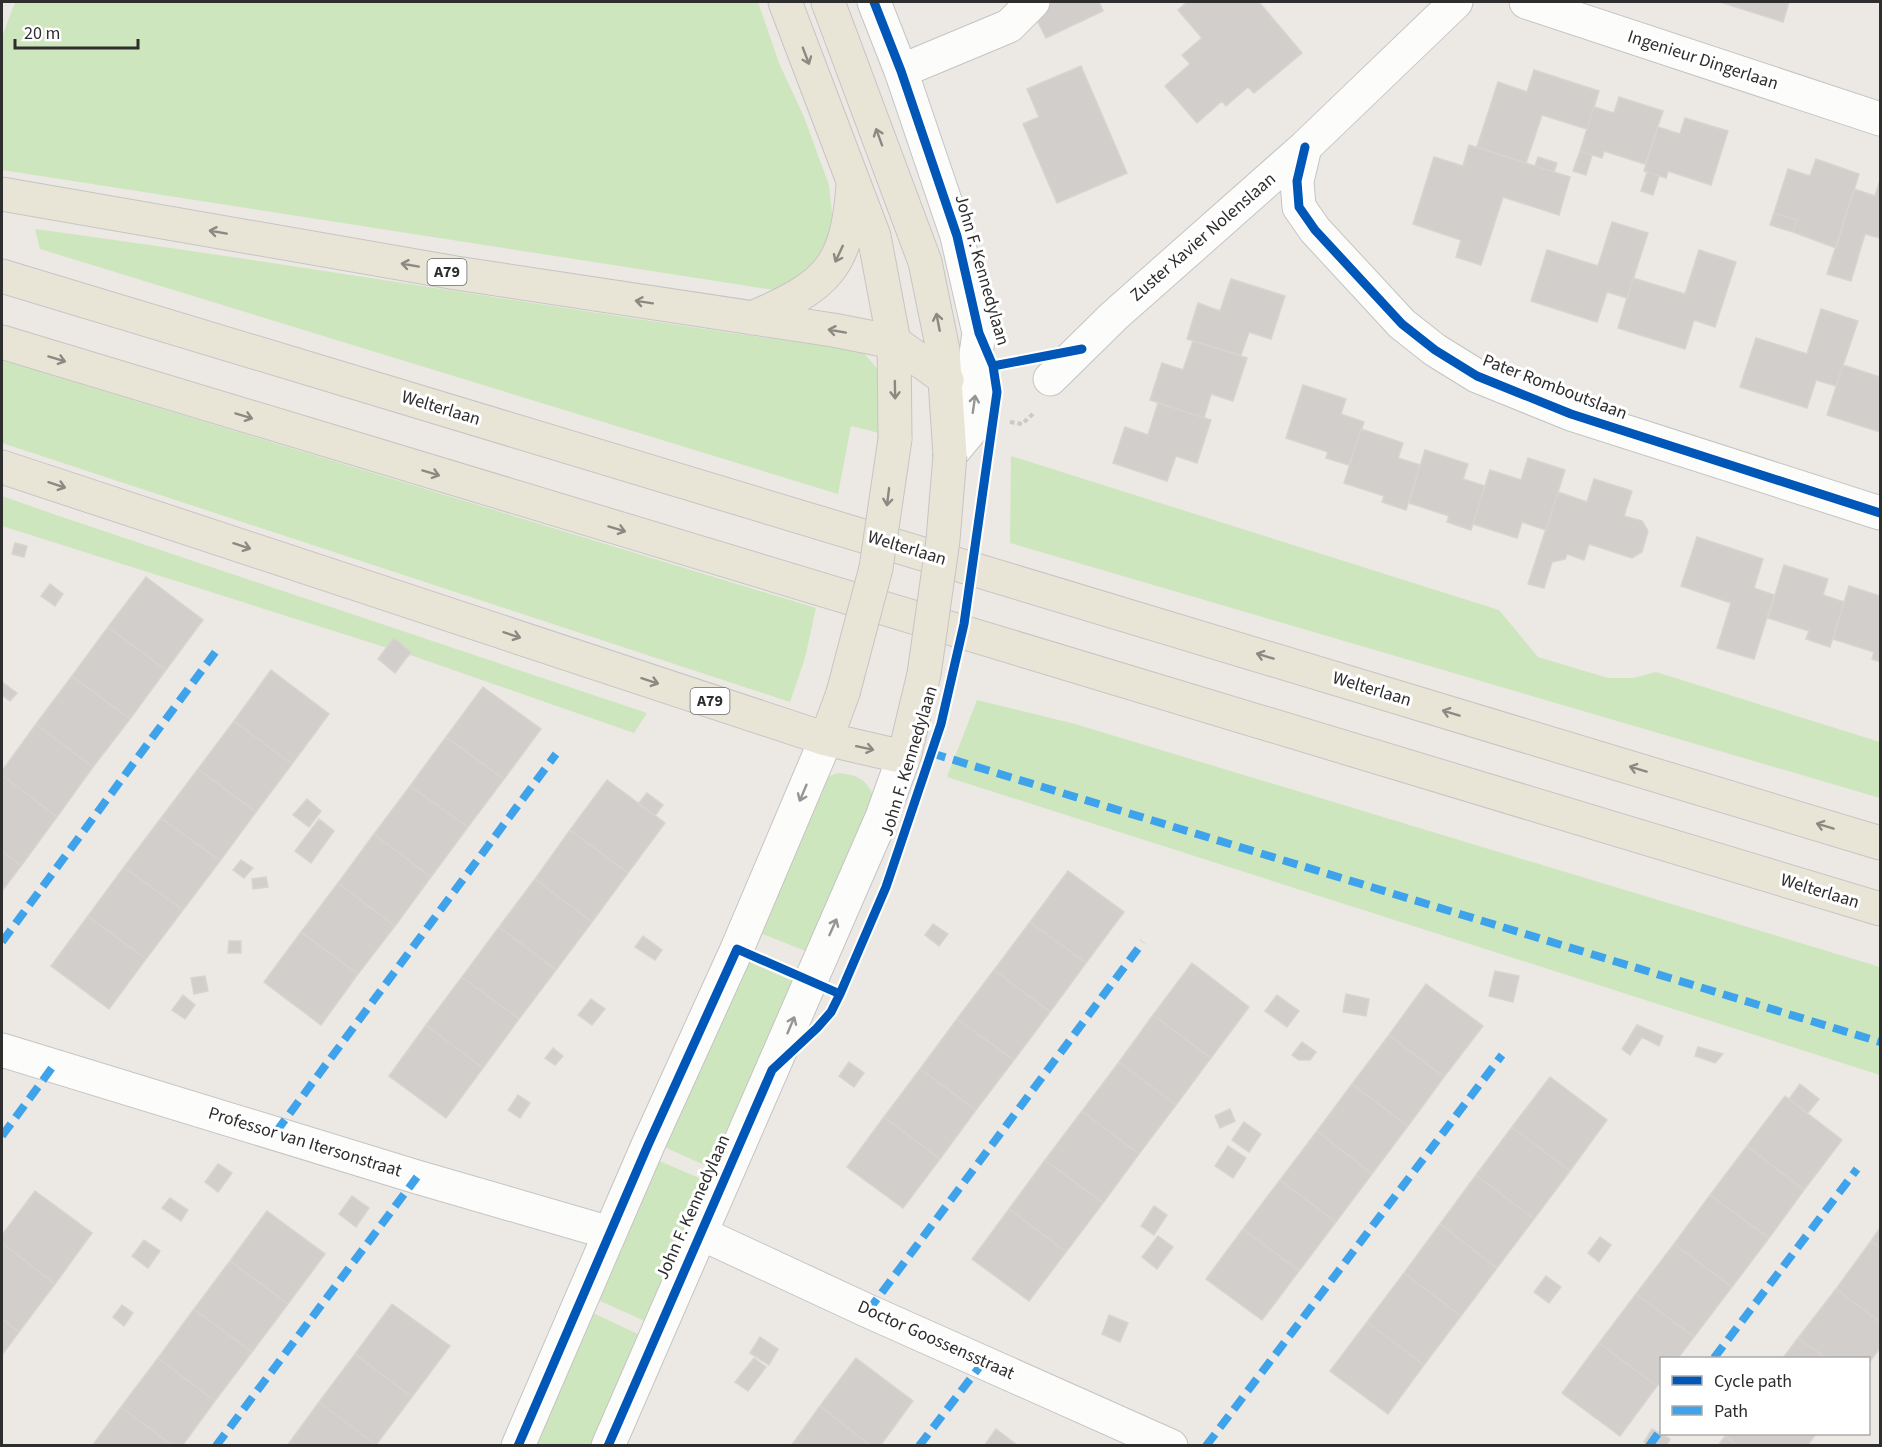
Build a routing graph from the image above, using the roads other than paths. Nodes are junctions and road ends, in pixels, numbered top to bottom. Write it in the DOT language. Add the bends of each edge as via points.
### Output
graph roads {
  1 [pos="785,2"];
  2 [pos="828,2"];
  3 [pos="874,2"];
  4 [pos="1033,2"];
  5 [pos="1456,2"];
  6 [pos="1526,2"];
  7 [pos="901,71"];
  8 [pos="1881,119"];
  9 [pos="1305,147"];
  10 [pos="854,177"];
  11 [pos="2,194"];
  12 [pos="2,276"];
  13 [pos="751,318"];
  14 [pos="2,342"];
  15 [pos="894,342"];
  16 [pos="1050,379"];
  17 [pos="947,380"];
  18 [pos="950,455"];
  19 [pos="2,467"];
  20 [pos="1881,513"];
  21 [pos="826,739"];
  22 [pos="905,753"];
  23 [pos="1881,843"];
  24 [pos="1881,909"];
  25 [pos="2,1050"];
  26 [pos="610,1233"];
  27 [pos="700,1233"];
  28 [pos="518,1446"];
  29 [pos="608,1446"];
  30 [pos="1172,1446"];
  1 -- 10 [label="main road, one-way"];
  17 -- 2 [label="main road, John F. Kennedylaan, one-way" via="925,261"];
  3 -- 7 [label="street, John F. Kennedylaan"];
  4 -- 7 [label="street" via="1009,26"];
  5 -- 9 [label="street, Zuster Xavier Nolenslaan"];
  6 -- 8 [label="street, Ingenieur Dingerlaan"];
  18 -- 7 [label="street, John F. Kennedylaan, one-way" via="970,431 979,333 957,236"];
  9 -- 16 [label="street, Zuster Xavier Nolenslaan" via="1114,316"];
  9 -- 20 [label="street, Pater Romboutslaan" via="1297,181 1299,207 1315,230 1402,324 1435,350 1477,376 1571,414"];
  10 -- 13 [label="main road, one-way" via="846,235 827,274 796,299"];
  10 -- 15 [label="main road" via="874,236"];
  13 -- 11 [label="main road, A79, one-way" via="456,273"];
  23 -- 12 [label="main road, Welterlaan, one-way"];
  15 -- 13 [label="main road, A79, one-way"];
  14 -- 24 [label="main road, Welterlaan, one-way"];
  15 -- 17 [label="main road, A79"];
  15 -- 21 [label="main road, one-way, bridge" via="895,439 876,568 843,693"];
  17 -- 18 [label="main road, John F. Kennedylaan"];
  18 -- 22 [label="main road, John F. Kennedylaan, bridge" via="933,617"];
  19 -- 21 [label="main road, A79, one-way"];
  21 -- 22 [label="main road, A79, one-way"];
  21 -- 26 [label="street, one-way"];
  27 -- 22 [label="street, John F. Kennedylaan, one-way" via="882,817"];
  25 -- 26 [label="street, Professor van Itersonstraat"];
  26 -- 28 [label="street"];
  27 -- 29 [label="street, John F. Kennedylaan"];
  27 -- 30 [label="street, Doctor Goossensstraat"];
}
